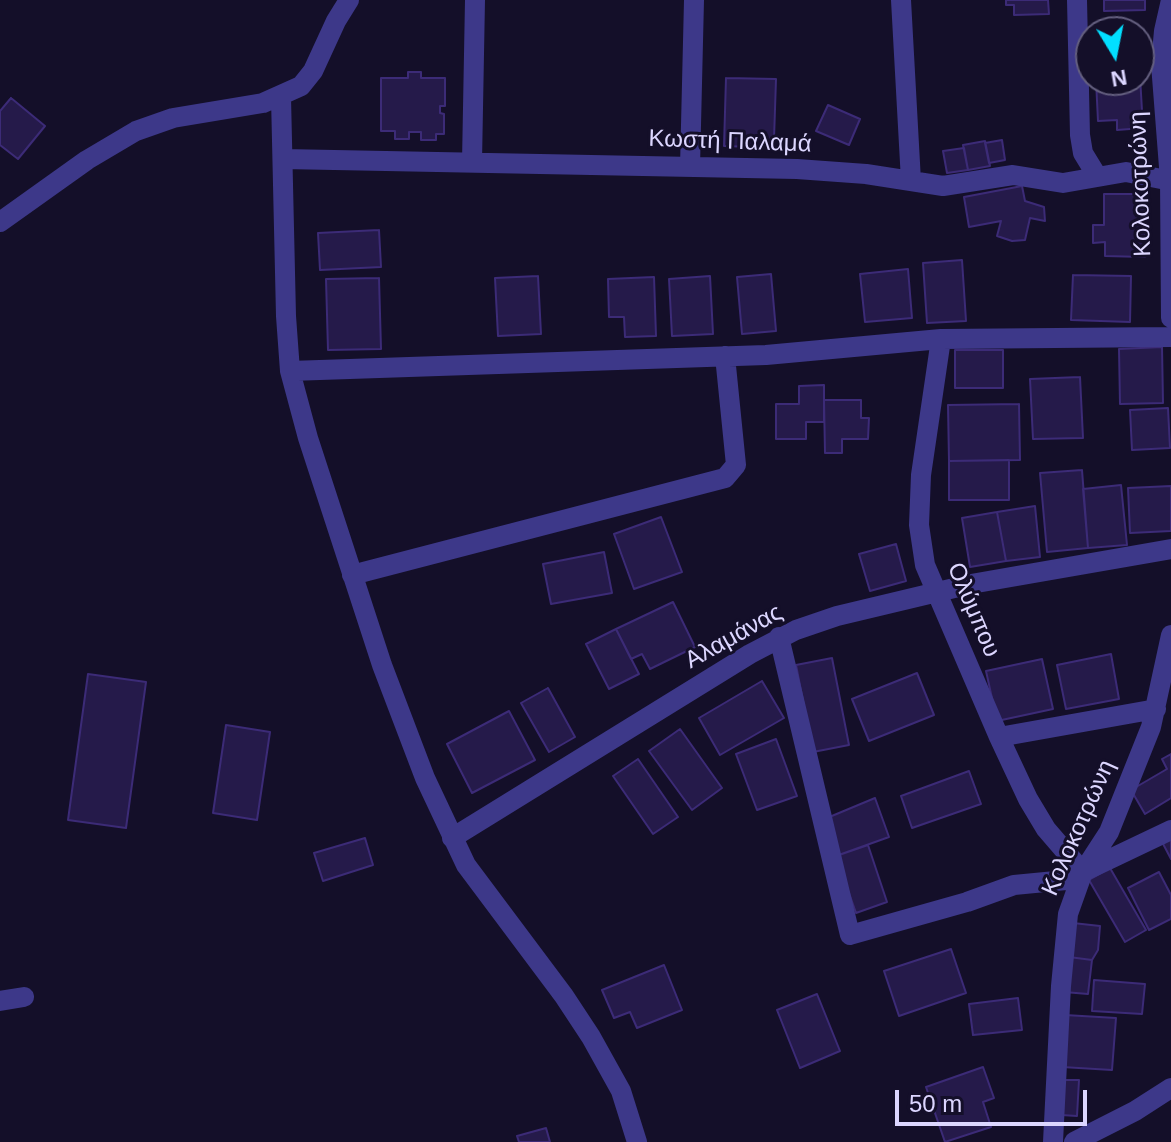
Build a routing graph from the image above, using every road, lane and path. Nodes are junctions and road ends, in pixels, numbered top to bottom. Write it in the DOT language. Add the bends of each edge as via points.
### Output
graph roads {
  1 [pos="349,0"];
  2 [pos="475,0"];
  3 [pos="694,0"];
  4 [pos="901,0"];
  5 [pos="1077,0"];
  6 [pos="1171,0"];
  7 [pos="281,97"];
  8 [pos="283,159"];
  9 [pos="472,162"];
  10 [pos="690,167"];
  11 [pos="1097,176"];
  12 [pos="1170,180"];
  13 [pos="911,181"];
  14 [pos="0,222"];
  15 [pos="1171,318"];
  16 [pos="1171,337"];
  17 [pos="941,339"];
  18 [pos="725,356"];
  19 [pos="290,371"];
  20 [pos="1171,549"];
  21 [pos="352,575"];
  22 [pos="936,591"];
  23 [pos="1171,635"];
  24 [pos="779,637"];
  25 [pos="1159,717"];
  26 [pos="999,737"];
  27 [pos="1171,830"];
  28 [pos="452,838"];
  29 [pos="1083,872"];
  30 [pos="24,997"];
  31 [pos="0,1001"];
  32 [pos="1171,1088"];
  33 [pos="637,1142"];
  34 [pos="1053,1142"];
  35 [pos="1074,1142"];
  1 -- 7 [label="street" via="309,77"];
  2 -- 9 [label="street"];
  3 -- 10 [label="street"];
  4 -- 13 [label="street"];
  5 -- 11 [label="street" via="1080,135 1083,153"];
  6 -- 12 [label="street, Κολοκοτρώνη" via="1161,64"];
  7 -- 8 [label="street"];
  7 -- 14 [label="street" via="173,118 136,131"];
  8 -- 9 [label="street, Κωστή Παλαμά"];
  8 -- 19 [label="street"];
  9 -- 10 [label="street, Κωστή Παλαμά"];
  10 -- 13 [label="street, Κωστή Παλαμά" via="855,173"];
  11 -- 12 [label="street, Κωστή Παλαμά" via="1126,172"];
  11 -- 13 [label="street, Κωστή Παλαμά" via="1063,183 1013,175 943,186"];
  12 -- 15 [label="street, Κολοκοτρώνη"];
  16 -- 17 [label="street"];
  17 -- 18 [label="street"];
  17 -- 22 [label="street, Ολύμπου" via="919,498 921,545"];
  18 -- 19 [label="street"];
  18 -- 21 [label="street" via="736,465 725,478"];
  19 -- 21 [label="street"];
  20 -- 22 [label="street, Αλαμάνας"];
  21 -- 28 [label="street" via="401,719"];
  22 -- 24 [label="street, Αλαμάνας"];
  22 -- 26 [label="street, Ολύμπου"];
  23 -- 25 [label="street, Κολοκοτρώνη"];
  24 -- 28 [label="street, Αλαμάνας"];
  24 -- 29 [label="street" via="850,935 1014,885 1056,882"];
  25 -- 26 [label="street"];
  25 -- 29 [label="street, Κολοκοτρώνη" via="1109,832"];
  26 -- 29 [label="street, Ολύμπου" via="1046,829"];
  27 -- 29 [label="street"];
  28 -- 33 [label="street" via="472,876 564,996 605,1061"];
  29 -- 34 [label="street, Κολοκοτρώνη" via="1065,936"];
  30 -- 31 [label="street"];
  32 -- 35 [label="street"];
}
